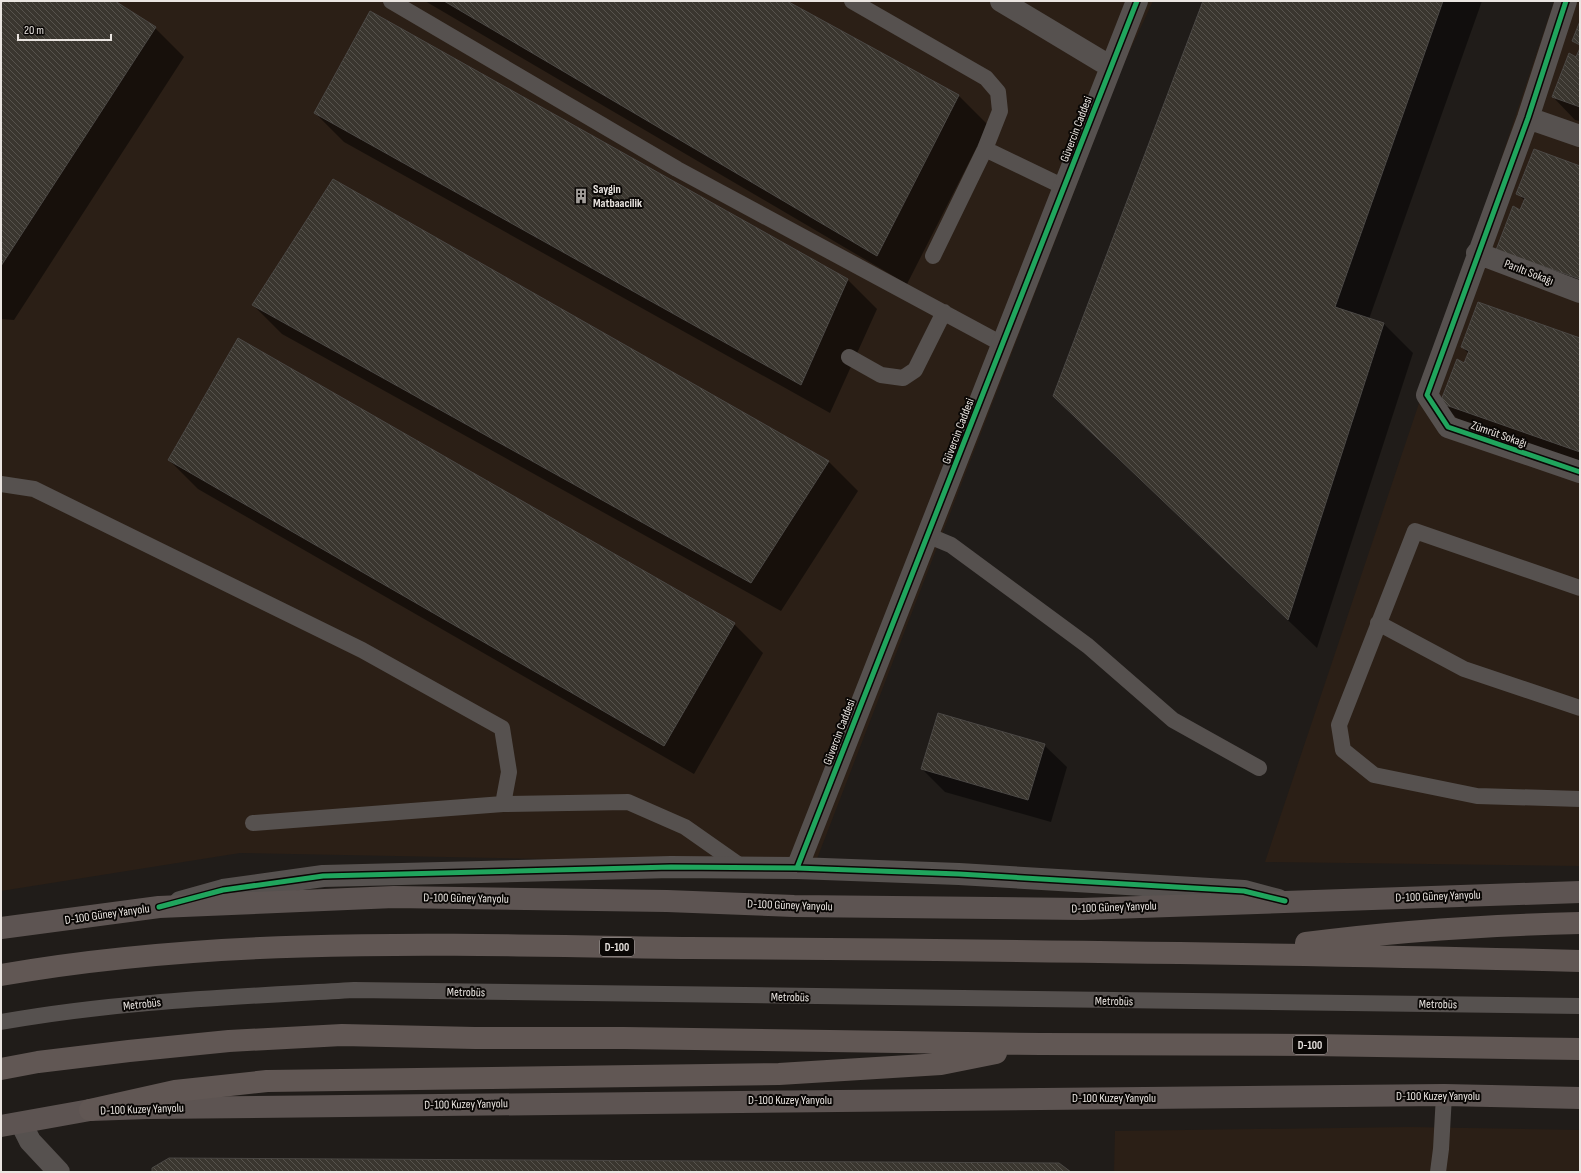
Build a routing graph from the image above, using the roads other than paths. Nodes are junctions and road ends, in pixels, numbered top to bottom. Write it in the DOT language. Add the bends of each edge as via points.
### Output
graph roads {
  1 [pos="391,1"];
  2 [pos="852,1"];
  3 [pos="1001,1"];
  4 [pos="1136,1"];
  5 [pos="1566,1"];
  6 [pos="1111,67"];
  7 [pos="1528,118"];
  8 [pos="1580,136"];
  9 [pos="985,149"];
  10 [pos="1064,187"];
  11 [pos="1477,253"];
  12 [pos="933,256"];
  13 [pos="1580,292"];
  14 [pos="944,312"];
  15 [pos="1002,344"];
  16 [pos="849,357"];
  17 [pos="1580,472"];
  18 [pos="1,484"];
  19 [pos="928,535"];
  20 [pos="1580,588"];
  21 [pos="1378,623"];
  22 [pos="1580,708"];
  23 [pos="1259,768"];
  24 [pos="1580,799"];
  25 [pos="503,804"];
  26 [pos="253,823"];
  27 [pos="742,868"];
  28 [pos="797,868"];
  29 [pos="1580,892"];
  30 [pos="1285,901"];
  31 [pos="159,907"];
  32 [pos="1580,923"];
  33 [pos="1,928"];
  34 [pos="1235,953"];
  35 [pos="1580,961"];
  36 [pos="1,975"];
  37 [pos="1580,1006"];
  38 [pos="1,1022"];
  39 [pos="1041,1044"];
  40 [pos="1580,1049"];
  41 [pos="1,1069"];
  42 [pos="1444,1095"];
  43 [pos="1580,1098"];
  44 [pos="90,1110"];
  45 [pos="11,1124"];
  46 [pos="1441,1150"];
  47 [pos="59,1172"];
  48 [pos="1438,1172"];
  49 [pos="1446,1172"];
  1 -- 14 [label="lane" via="677,168"];
  2 -- 9 [label="lane" via="986,78 998,92 1000,111"];
  3 -- 6 [label="street"];
  4 -- 6 [label="street, Güvercin Caddesi"];
  5 -- 7 [label="street"];
  6 -- 10 [label="street, Güvercin Caddesi"];
  7 -- 8 [label="street"];
  7 -- 11 [label="street"];
  9 -- 10 [label="lane"];
  9 -- 12 [label="lane"];
  10 -- 15 [label="street, Güvercin Caddesi"];
  11 -- 13 [label="street, Parıltı Sokağı"];
  11 -- 17 [label="street, Zümrüt Sokağı" via="1427,395 1448,427"];
  14 -- 15 [label="lane"];
  14 -- 16 [label="lane" via="915,370 903,378 881,375"];
  15 -- 19 [label="street, Güvercin Caddesi"];
  18 -- 25 [label="lane" via="41,492 362,650 502,728 509,772"];
  19 -- 23 [label="lane" via="951,545 1088,646 1173,720"];
  19 -- 28 [label="street, Güvercin Caddesi"];
  20 -- 21 [label="lane" via="1415,531"];
  21 -- 22 [label="lane" via="1464,669"];
  21 -- 24 [label="lane" via="1339,725 1343,750 1374,775 1477,796"];
  25 -- 26 [label="lane"];
  25 -- 27 [label="lane" via="628,802 685,826"];
  27 -- 28 [label="street"];
  27 -- 31 [label="street" via="323,876 223,890"];
  28 -- 30 [label="street" via="960,874 1244,891"];
  29 -- 30 [label="main road, D-100 Güney Yanyolu"];
  30 -- 31 [label="main road, D-100 Güney Yanyolu" via="1082,909 794,906 667,901 394,897"];
  31 -- 33 [label="main road, D-100 Güney Yanyolu"];
  32 -- 34 [label="highway" via="1364,936"];
  34 -- 35 [label="highway, D-100"];
  34 -- 36 [label="highway, D-100" via="371,944 142,955"];
  37 -- 38 [label="lane, Metrobüs" via="354,990 171,1000 47,1014"];
  39 -- 40 [label="highway, D-100"];
  39 -- 41 [label="highway, D-100" via="342,1035 206,1043 46,1061"];
  39 -- 44 [label="highway" via="941,1064 779,1074 267,1081 175,1091"];
  42 -- 43 [label="main road, D-100 Kuzey Yanyolu"];
  42 -- 44 [label="main road, D-100 Kuzey Yanyolu"];
  42 -- 46 [label="lane"];
  44 -- 45 [label="main road, D-100 Kuzey Yanyolu"];
  45 -- 47 [label="street"];
  46 -- 48 [label="lane"];
  46 -- 49 [label="lane"];
}
